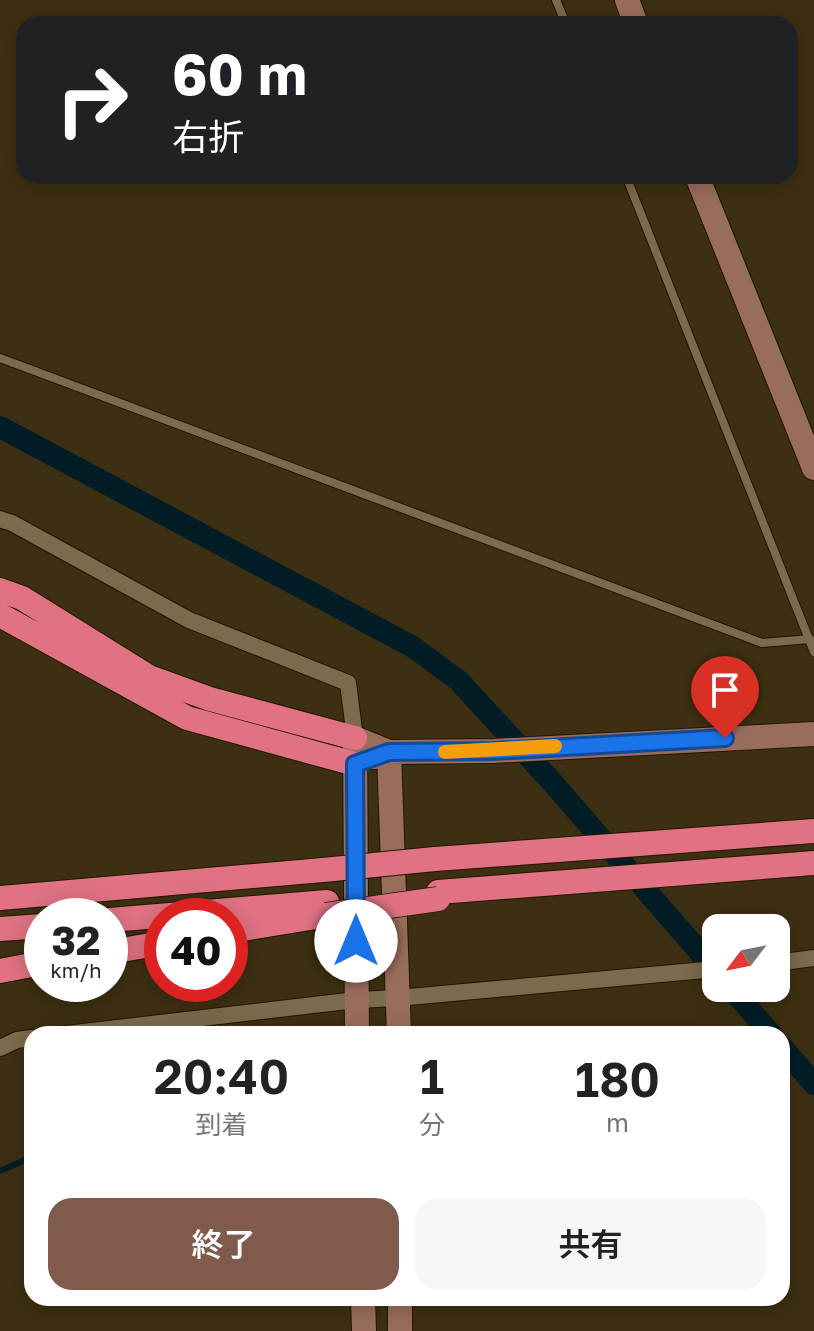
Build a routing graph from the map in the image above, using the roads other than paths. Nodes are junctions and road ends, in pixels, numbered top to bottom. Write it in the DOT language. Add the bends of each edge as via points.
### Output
graph roads {
  1 [pos="629,184"];
  2 [pos="700,184"];
  3 [pos="0,358"];
  4 [pos="814,468"];
  5 [pos="0,519"];
  6 [pos="0,590"];
  7 [pos="0,615"];
  8 [pos="810,639"];
  9 [pos="814,652"];
  10 [pos="814,734"];
  11 [pos="355,738"];
  12 [pos="389,752"];
  13 [pos="355,764"];
  14 [pos="814,831"];
  15 [pos="814,863"];
  16 [pos="0,882"];
  17 [pos="36,895"];
  18 [pos="0,898"];
  19 [pos="326,908"];
  20 [pos="128,919"];
  21 [pos="24,927"];
  22 [pos="248,927"];
  23 [pos="0,929"];
  24 [pos="814,958"];
  25 [pos="790,961"];
  26 [pos="24,966"];
  27 [pos="702,970"];
  28 [pos="0,971"];
  29 [pos="398,998"];
  30 [pos="356,1000"];
  31 [pos="134,1026"];
  32 [pos="357,1026"];
  33 [pos="399,1026"];
  34 [pos="24,1039"];
  35 [pos="0,1048"];
  36 [pos="363,1306"];
  37 [pos="400,1306"];
  38 [pos="364,1331"];
  39 [pos="400,1331"];
  1 -- 8 [label="lane"];
  2 -- 4 [label="street"];
  3 -- 8 [label="lane" via="762,643"];
  5 -- 11 [label="street" via="189,620 348,683"];
  6 -- 11 [label="highway" via="22,598 149,677"];
  7 -- 13 [label="highway" via="187,718"];
  8 -- 9 [label="lane"];
  10 -- 12 [label="street"];
  11 -- 12 [label="street"];
  11 -- 13 [label="street"];
  12 -- 13 [label="street"];
  12 -- 29 [label="street"];
  13 -- 30 [label="street"];
  14 -- 17 [label="highway, bridge"];
  15 -- 19 [label="highway"];
  16 -- 17 [label="highway"];
  17 -- 18 [label="highway"];
  19 -- 20 [label="highway"];
  19 -- 22 [label="highway"];
  21 -- 23 [label="highway"];
  24 -- 25 [label="street"];
  26 -- 28 [label="highway"];
  27 -- 29 [label="street"];
  29 -- 30 [label="street"];
  29 -- 33 [label="street"];
  30 -- 31 [label="street"];
  30 -- 32 [label="street"];
  34 -- 35 [label="street"];
  36 -- 38 [label="street"];
  37 -- 39 [label="street"];
}
